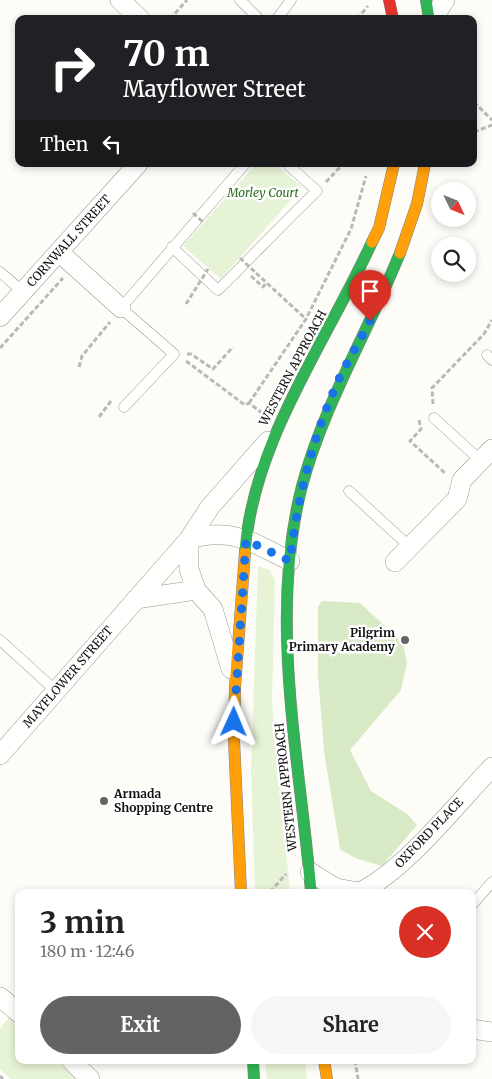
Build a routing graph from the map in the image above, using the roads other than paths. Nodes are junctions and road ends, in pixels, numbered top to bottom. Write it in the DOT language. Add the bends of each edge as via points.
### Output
graph roads {
  1 [pos="120,0"];
  2 [pos="240,0"];
  3 [pos="292,0"];
  4 [pos="389,0"];
  5 [pos="426,0"];
  6 [pos="445,0"];
  7 [pos="136,15"];
  8 [pos="255,15"];
  9 [pos="280,15"];
  10 [pos="392,15"];
  11 [pos="428,15"];
  12 [pos="436,15"];
  13 [pos="135,167"];
  14 [pos="243,167"];
  15 [pos="290,167"];
  16 [pos="393,167"];
  17 [pos="424,167"];
  18 [pos="172,247"];
  19 [pos="60,253"];
  20 [pos="0,272"];
  21 [pos="23,292"];
  22 [pos="122,308"];
  23 [pos="0,317"];
  24 [pos="124,407"];
  25 [pos="434,418"];
  26 [pos="276,430"];
  27 [pos="486,455"];
  28 [pos="349,491"];
  29 [pos="189,539"];
  30 [pos="246,540"];
  31 [pos="409,546"];
  32 [pos="290,561"];
  33 [pos="395,562"];
  34 [pos="196,590"];
  35 [pos="136,599"];
  36 [pos="0,640"];
  37 [pos="235,686"];
  38 [pos="56,691"];
  39 [pos="0,755"];
  40 [pos="492,767"];
  41 [pos="310,872"];
  42 [pos="492,882"];
  43 [pos="241,889"];
  44 [pos="311,889"];
  45 [pos="342,889"];
  46 [pos="366,889"];
  47 [pos="476,900"];
  48 [pos="0,997"];
  49 [pos="15,1010"];
  50 [pos="476,1030"];
  51 [pos="492,1032"];
  52 [pos="75,1064"];
  53 [pos="253,1064"];
  54 [pos="320,1064"];
  55 [pos="325,1064"];
  56 [pos="90,1079"];
  57 [pos="254,1079"];
  58 [pos="319,1079"];
  59 [pos="327,1079"];
  1 -- 7 [label="street"];
  2 -- 8 [label="lane"];
  3 -- 9 [label="lane"];
  4 -- 10 [label="main road"];
  5 -- 11 [label="main road"];
  6 -- 12 [label="street"];
  13 -- 19 [label="street, CORNWALL STREET"];
  14 -- 18 [label="lane"];
  15 -- 18 [label="lane" via="317,191 240,263 218,290"];
  16 -- 26 [label="main road, WESTERN APPROACH" via="379,228 350,291"];
  17 -- 32 [label="main road, WESTERN APPROACH" via="415,212 389,282 339,380 309,461 294,524"];
  18 -- 22 [label="lane"];
  19 -- 21 [label="street, CORNWALL STREET"];
  19 -- 22 [label="street"];
  20 -- 21 [label="lane"];
  21 -- 23 [label="street, CORNWALL STREET"];
  22 -- 24 [label="lane" via="174,354"];
  25 -- 27 [label="lane"];
  26 -- 29 [label="street, MAYFLOWER STREET" via="210,507"];
  26 -- 30 [label="main road, WESTERN APPROACH" via="257,486"];
  27 -- 31 [label="street" via="462,480 457,499"];
  28 -- 31 [label="lane"];
  29 -- 30 [label="street" via="210,533"];
  29 -- 34 [label="street" via="189,569"];
  29 -- 35 [label="street, MAYFLOWER STREET"];
  30 -- 32 [label="street"];
  30 -- 37 [label="main road, WESTERN APPROACH"];
  31 -- 33 [label="street"];
  32 -- 41 [label="main road, WESTERN APPROACH" via="288,615 294,736"];
  34 -- 35 [label="street"];
  34 -- 37 [label="street" via="213,609"];
  35 -- 38 [label="street, MAYFLOWER STREET"];
  36 -- 38 [label="lane"];
  37 -- 43 [label="main road, WESTERN APPROACH" via="234,740"];
  38 -- 39 [label="street, MAYFLOWER STREET"];
  40 -- 46 [label="street, OXFORD PLACE" via="402,862 378,884"];
  41 -- 44 [label="main road, WESTERN APPROACH"];
  41 -- 45 [label="street, OXFORD PLACE"];
  42 -- 47 [label="lane"];
  48 -- 49 [label="street"];
  50 -- 51 [label="street"];
  52 -- 56 [label="street"];
  53 -- 57 [label="main road"];
  54 -- 58 [label="main road"];
  55 -- 59 [label="main road"];
}
